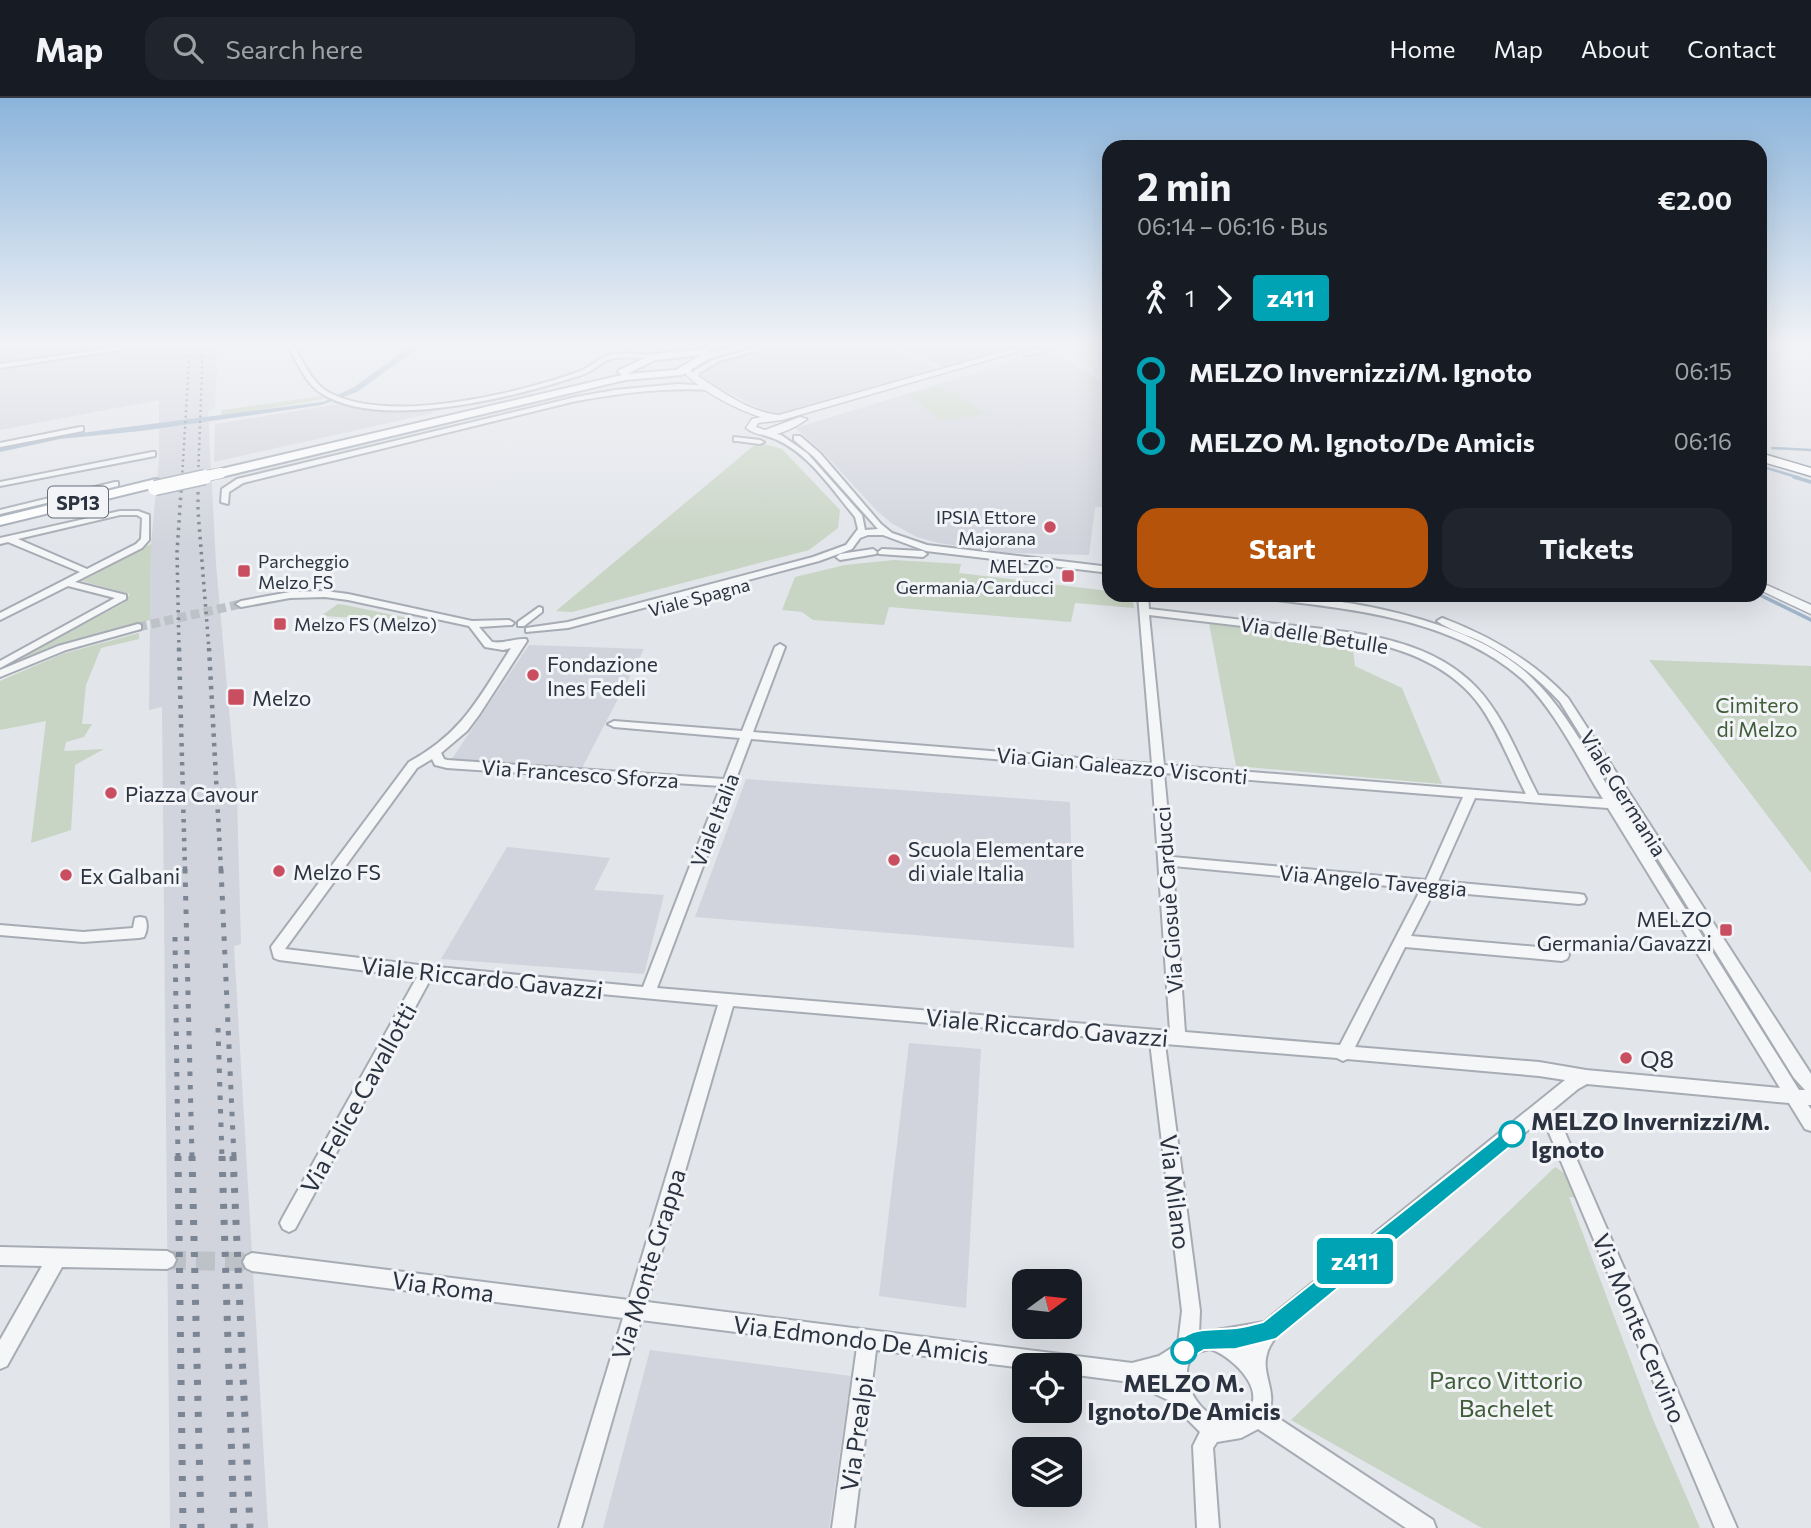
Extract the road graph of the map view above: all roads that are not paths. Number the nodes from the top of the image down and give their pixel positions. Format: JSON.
{"nodes":[{"id":1,"x":461,"y":412,"type":"edge"},
{"id":2,"x":474,"y":412,"type":"edge"},
{"id":3,"x":523,"y":412,"type":"edge"},
{"id":4,"x":740,"y":412,"type":"edge"},
{"id":5,"x":753,"y":412,"type":"edge"},
{"id":6,"x":796,"y":412,"type":"edge"},
{"id":7,"x":828,"y":412,"type":"edge"},
{"id":8,"x":773,"y":418,"type":"junction"},
{"id":9,"x":752,"y":423,"type":"junction"},
{"id":10,"x":788,"y":427,"type":"junction"},
{"id":11,"x":80,"y":429,"type":"dead end"},
{"id":12,"x":766,"y":433,"type":"junction"},
{"id":13,"x":737,"y":439,"type":"dead end"},
{"id":14,"x":760,"y":442,"type":"dead end"},
{"id":15,"x":0,"y":444,"type":"edge"},
{"id":16,"x":1767,"y":453,"type":"edge"},
{"id":17,"x":152,"y":454,"type":"dead end"},
{"id":18,"x":1767,"y":459,"type":"edge"},
{"id":19,"x":1811,"y":466,"type":"edge"},
{"id":20,"x":221,"y":470,"type":"junction"},
{"id":21,"x":1811,"y":472,"type":"edge"},
{"id":22,"x":0,"y":484,"type":"edge"},
{"id":23,"x":115,"y":484,"type":"dead end"},
{"id":24,"x":225,"y":502,"type":"dead end"},
{"id":25,"x":0,"y":512,"type":"edge"},
{"id":26,"x":146,"y":516,"type":"joint"},
{"id":27,"x":0,"y":521,"type":"edge"},
{"id":28,"x":0,"y":526,"type":"edge"},
{"id":29,"x":888,"y":533,"type":"junction"},
{"id":30,"x":856,"y":538,"type":"junction"},
{"id":31,"x":897,"y":538,"type":"junction"},
{"id":32,"x":4,"y":540,"type":"edge"},
{"id":33,"x":139,"y":546,"type":"joint"},
{"id":34,"x":877,"y":552,"type":"junction"},
{"id":35,"x":1102,"y":569,"type":"edge"},
{"id":36,"x":87,"y":572,"type":"junction"},
{"id":37,"x":1102,"y":576,"type":"edge"},
{"id":38,"x":66,"y":583,"type":"junction"},
{"id":39,"x":1767,"y":589,"type":"edge"},
{"id":40,"x":1143,"y":602,"type":"edge"},
{"id":41,"x":1357,"y":602,"type":"edge"},
{"id":42,"x":1360,"y":602,"type":"edge"},
{"id":43,"x":240,"y":604,"type":"tunnel mouth"},
{"id":44,"x":540,"y":610,"type":"dead end"},
{"id":45,"x":1811,"y":610,"type":"edge"},
{"id":46,"x":1144,"y":611,"type":"junction"},
{"id":47,"x":0,"y":617,"type":"edge"},
{"id":48,"x":472,"y":624,"type":"junction"},
{"id":49,"x":509,"y":624,"type":"junction"},
{"id":50,"x":138,"y":627,"type":"tunnel mouth"},
{"id":51,"x":524,"y":634,"type":"junction"},
{"id":52,"x":484,"y":639,"type":"junction"},
{"id":53,"x":495,"y":647,"type":"junction"},
{"id":54,"x":780,"y":647,"type":"dead end"},
{"id":55,"x":0,"y":665,"type":"edge"},
{"id":56,"x":504,"y":665,"type":"junction"},
{"id":57,"x":0,"y":674,"type":"edge"},
{"id":58,"x":614,"y":724,"type":"dead end"},
{"id":59,"x":747,"y":735,"type":"junction"},
{"id":60,"x":436,"y":754,"type":"junction"},
{"id":61,"x":1157,"y":767,"type":"junction"},
{"id":62,"x":729,"y":783,"type":"junction"},
{"id":63,"x":1471,"y":794,"type":"junction"},
{"id":64,"x":1534,"y":798,"type":"junction"},
{"id":65,"x":1612,"y":804,"type":"junction"},
{"id":66,"x":1631,"y":805,"type":"junction"},
{"id":67,"x":1166,"y":861,"type":"junction"},
{"id":68,"x":1430,"y":886,"type":"junction"},
{"id":69,"x":1579,"y":899,"type":"dead end"},
{"id":70,"x":140,"y":922,"type":"dead end"},
{"id":71,"x":0,"y":930,"type":"edge"},
{"id":72,"x":1401,"y":941,"type":"junction"},
{"id":73,"x":282,"y":955,"type":"joint"},
{"id":74,"x":1562,"y":955,"type":"dead end"},
{"id":75,"x":427,"y":972,"type":"junction"},
{"id":76,"x":648,"y":993,"type":"junction"},
{"id":77,"x":727,"y":1000,"type":"junction"},
{"id":78,"x":1157,"y":1038,"type":"junction"},
{"id":79,"x":1178,"y":1038,"type":"junction"},
{"id":80,"x":1343,"y":1054,"type":"junction"},
{"id":81,"x":1586,"y":1077,"type":"junction"},
{"id":82,"x":1811,"y":1086,"type":"edge"},
{"id":83,"x":1793,"y":1097,"type":"junction"},
{"id":84,"x":1811,"y":1098,"type":"edge"},
{"id":85,"x":1811,"y":1124,"type":"edge"},
{"id":86,"x":1555,"y":1128,"type":"dead end"},
{"id":87,"x":289,"y":1223,"type":"dead end"},
{"id":88,"x":0,"y":1256,"type":"edge"},
{"id":89,"x":57,"y":1258,"type":"junction"},
{"id":90,"x":167,"y":1260,"type":"tunnel mouth"},
{"id":91,"x":252,"y":1262,"type":"tunnel mouth"},
{"id":92,"x":634,"y":1311,"type":"junction"},
{"id":93,"x":1268,"y":1331,"type":"junction"},
{"id":94,"x":1213,"y":1339,"type":"junction"},
{"id":95,"x":868,"y":1340,"type":"junction"},
{"id":96,"x":1185,"y":1350,"type":"junction"},
{"id":97,"x":0,"y":1359,"type":"edge"},
{"id":98,"x":1131,"y":1373,"type":"junction"},
{"id":99,"x":1258,"y":1377,"type":"junction"},
{"id":100,"x":1186,"y":1404,"type":"junction"},
{"id":101,"x":1256,"y":1415,"type":"junction"},
{"id":102,"x":1225,"y":1430,"type":"junction"},
{"id":103,"x":570,"y":1528,"type":"edge"},
{"id":104,"x":843,"y":1528,"type":"edge"},
{"id":105,"x":1208,"y":1528,"type":"edge"},
{"id":106,"x":1425,"y":1528,"type":"edge"},
{"id":107,"x":1726,"y":1528,"type":"edge"}],
"edges":[{"from":1,"to":20,"type":"main road","number":"SP13"},
{"from":2,"to":20,"type":"main road","number":"SP13"},
{"from":3,"to":24,"type":"street"},
{"from":4,"to":9,"type":"street"},
{"from":5,"to":8,"type":"street"},
{"from":6,"to":8,"type":"street"},
{"from":7,"to":10,"type":"street"},
{"from":8,"to":9,"type":"street"},
{"from":8,"to":10,"type":"street"},
{"from":9,"to":12,"type":"street"},
{"from":10,"to":12,"type":"street"},
{"from":10,"to":29,"type":"street"},
{"from":11,"to":15,"type":"street"},
{"from":12,"to":30,"type":"street"},
{"from":13,"to":14,"type":"street"},
{"from":16,"to":19,"type":"highway"},
{"from":17,"to":22,"type":"street"},
{"from":18,"to":21,"type":"highway"},
{"from":20,"to":27,"type":"main road","number":"SP13","bridge":true},
{"from":20,"to":28,"type":"main road","number":"SP13","bridge":true},
{"from":23,"to":25,"type":"street"},
{"from":26,"to":32,"type":"street"},
{"from":26,"to":33,"type":"street"},
{"from":29,"to":30,"type":"street"},
{"from":29,"to":31,"type":"street"},
{"from":30,"to":34,"type":"street"},
{"from":30,"to":51,"type":"street","name":"Viale Spagna"},
{"from":31,"to":34,"type":"street"},
{"from":31,"to":35,"type":"street"},
{"from":32,"to":36,"type":"street"},
{"from":33,"to":36,"type":"street"},
{"from":34,"to":37,"type":"street"},
{"from":34,"to":51,"type":"street","name":"Viale Spagna"},
{"from":36,"to":38,"type":"street"},
{"from":38,"to":47,"type":"street"},
{"from":38,"to":55,"type":"street"},
{"from":39,"to":45,"type":"street"},
{"from":40,"to":46,"type":"street","name":"Via Giosuè Carducci"},
{"from":41,"to":65,"type":"street","name":"Viale Germania"},
{"from":42,"to":66,"type":"street","name":"Viale Germania"},
{"from":43,"to":48,"type":"street"},
{"from":44,"to":51,"type":"street"},
{"from":46,"to":61,"type":"street","name":"Via Giosuè Carducci"},
{"from":46,"to":64,"type":"street","name":"Via delle Betulle"},
{"from":48,"to":49,"type":"street"},
{"from":48,"to":52,"type":"street"},
{"from":49,"to":51,"type":"street"},
{"from":49,"to":52,"type":"street"},
{"from":50,"to":57,"type":"street"},
{"from":51,"to":53,"type":"street"},
{"from":51,"to":56,"type":"street"},
{"from":52,"to":53,"type":"street"},
{"from":53,"to":56,"type":"street"},
{"from":54,"to":59,"type":"street","name":"Viale Italia"},
{"from":56,"to":60,"type":"street"},
{"from":58,"to":59,"type":"street","name":"Via Gian Galeazzo Visconti"},
{"from":59,"to":61,"type":"street","name":"Via Gian Galeazzo Visconti"},
{"from":59,"to":62,"type":"street","name":"Viale Italia"},
{"from":60,"to":62,"type":"street","name":"Via Francesco Sforza"},
{"from":60,"to":73,"type":"street"},
{"from":61,"to":63,"type":"street","name":"Via Gian Galeazzo Visconti"},
{"from":61,"to":67,"type":"street","name":"Via Giosuè Carducci"},
{"from":62,"to":76,"type":"street","name":"Viale Italia"},
{"from":63,"to":64,"type":"street","name":"Via Gian Galeazzo Visconti"},
{"from":63,"to":68,"type":"street"},
{"from":64,"to":65,"type":"street","name":"Via Gian Galeazzo Visconti"},
{"from":65,"to":66,"type":"street","name":"Via Gian Galeazzo Visconti"},
{"from":65,"to":83,"type":"street","name":"Viale Germania"},
{"from":66,"to":82,"type":"street","name":"Viale Germania"},
{"from":67,"to":68,"type":"street","name":"Via Angelo Taveggia"},
{"from":67,"to":79,"type":"street","name":"Via Giosuè Carducci"},
{"from":68,"to":69,"type":"street","name":"Via Angelo Taveggia"},
{"from":68,"to":72,"type":"street"},
{"from":70,"to":71,"type":"street"},
{"from":72,"to":74,"type":"street"},
{"from":72,"to":80,"type":"street"},
{"from":73,"to":75,"type":"street","name":"Viale Riccardo Gavazzi"},
{"from":75,"to":76,"type":"street","name":"Viale Riccardo Gavazzi"},
{"from":75,"to":87,"type":"street","name":"Via Felice Cavallotti"},
{"from":76,"to":77,"type":"street","name":"Viale Riccardo Gavazzi"},
{"from":77,"to":78,"type":"street","name":"Viale Riccardo Gavazzi"},
{"from":77,"to":92,"type":"street","name":"Via Monte Grappa"},
{"from":78,"to":79,"type":"street","name":"Viale Riccardo Gavazzi"},
{"from":78,"to":96,"type":"street","name":"Via Milano"},
{"from":79,"to":80,"type":"street","name":"Viale Riccardo Gavazzi"},
{"from":80,"to":81,"type":"street","name":"Viale Riccardo Gavazzi"},
{"from":81,"to":83,"type":"street","name":"Viale Riccardo Gavazzi"},
{"from":81,"to":93,"type":"street"},
{"from":83,"to":84,"type":"street","name":"Viale Riccardo Gavazzi"},
{"from":83,"to":85,"type":"street","name":"Viale Germania"},
{"from":86,"to":107,"type":"street","name":"Via Monte Cervino"},
{"from":88,"to":89,"type":"street"},
{"from":89,"to":90,"type":"street"},
{"from":89,"to":97,"type":"street"},
{"from":91,"to":92,"type":"street","name":"Via Roma"},
{"from":92,"to":95,"type":"street","name":"Via Edmondo De Amicis"},
{"from":92,"to":103,"type":"street","name":"Via Monte Grappa"},
{"from":93,"to":94,"type":"street"},
{"from":93,"to":99,"type":"street"},
{"from":94,"to":96,"type":"street"},
{"from":94,"to":99,"type":"street"},
{"from":95,"to":98,"type":"street","name":"Via Edmondo De Amicis"},
{"from":95,"to":104,"type":"street","name":"Via Prealpi"},
{"from":96,"to":98,"type":"street","name":"Via Edmondo De Amicis"},
{"from":96,"to":100,"type":"street"},
{"from":98,"to":100,"type":"street","name":"Via Edmondo De Amicis"},
{"from":99,"to":101,"type":"street"},
{"from":100,"to":102,"type":"street"},
{"from":101,"to":102,"type":"street"},
{"from":101,"to":106,"type":"street"},
{"from":102,"to":105,"type":"street"}]}
